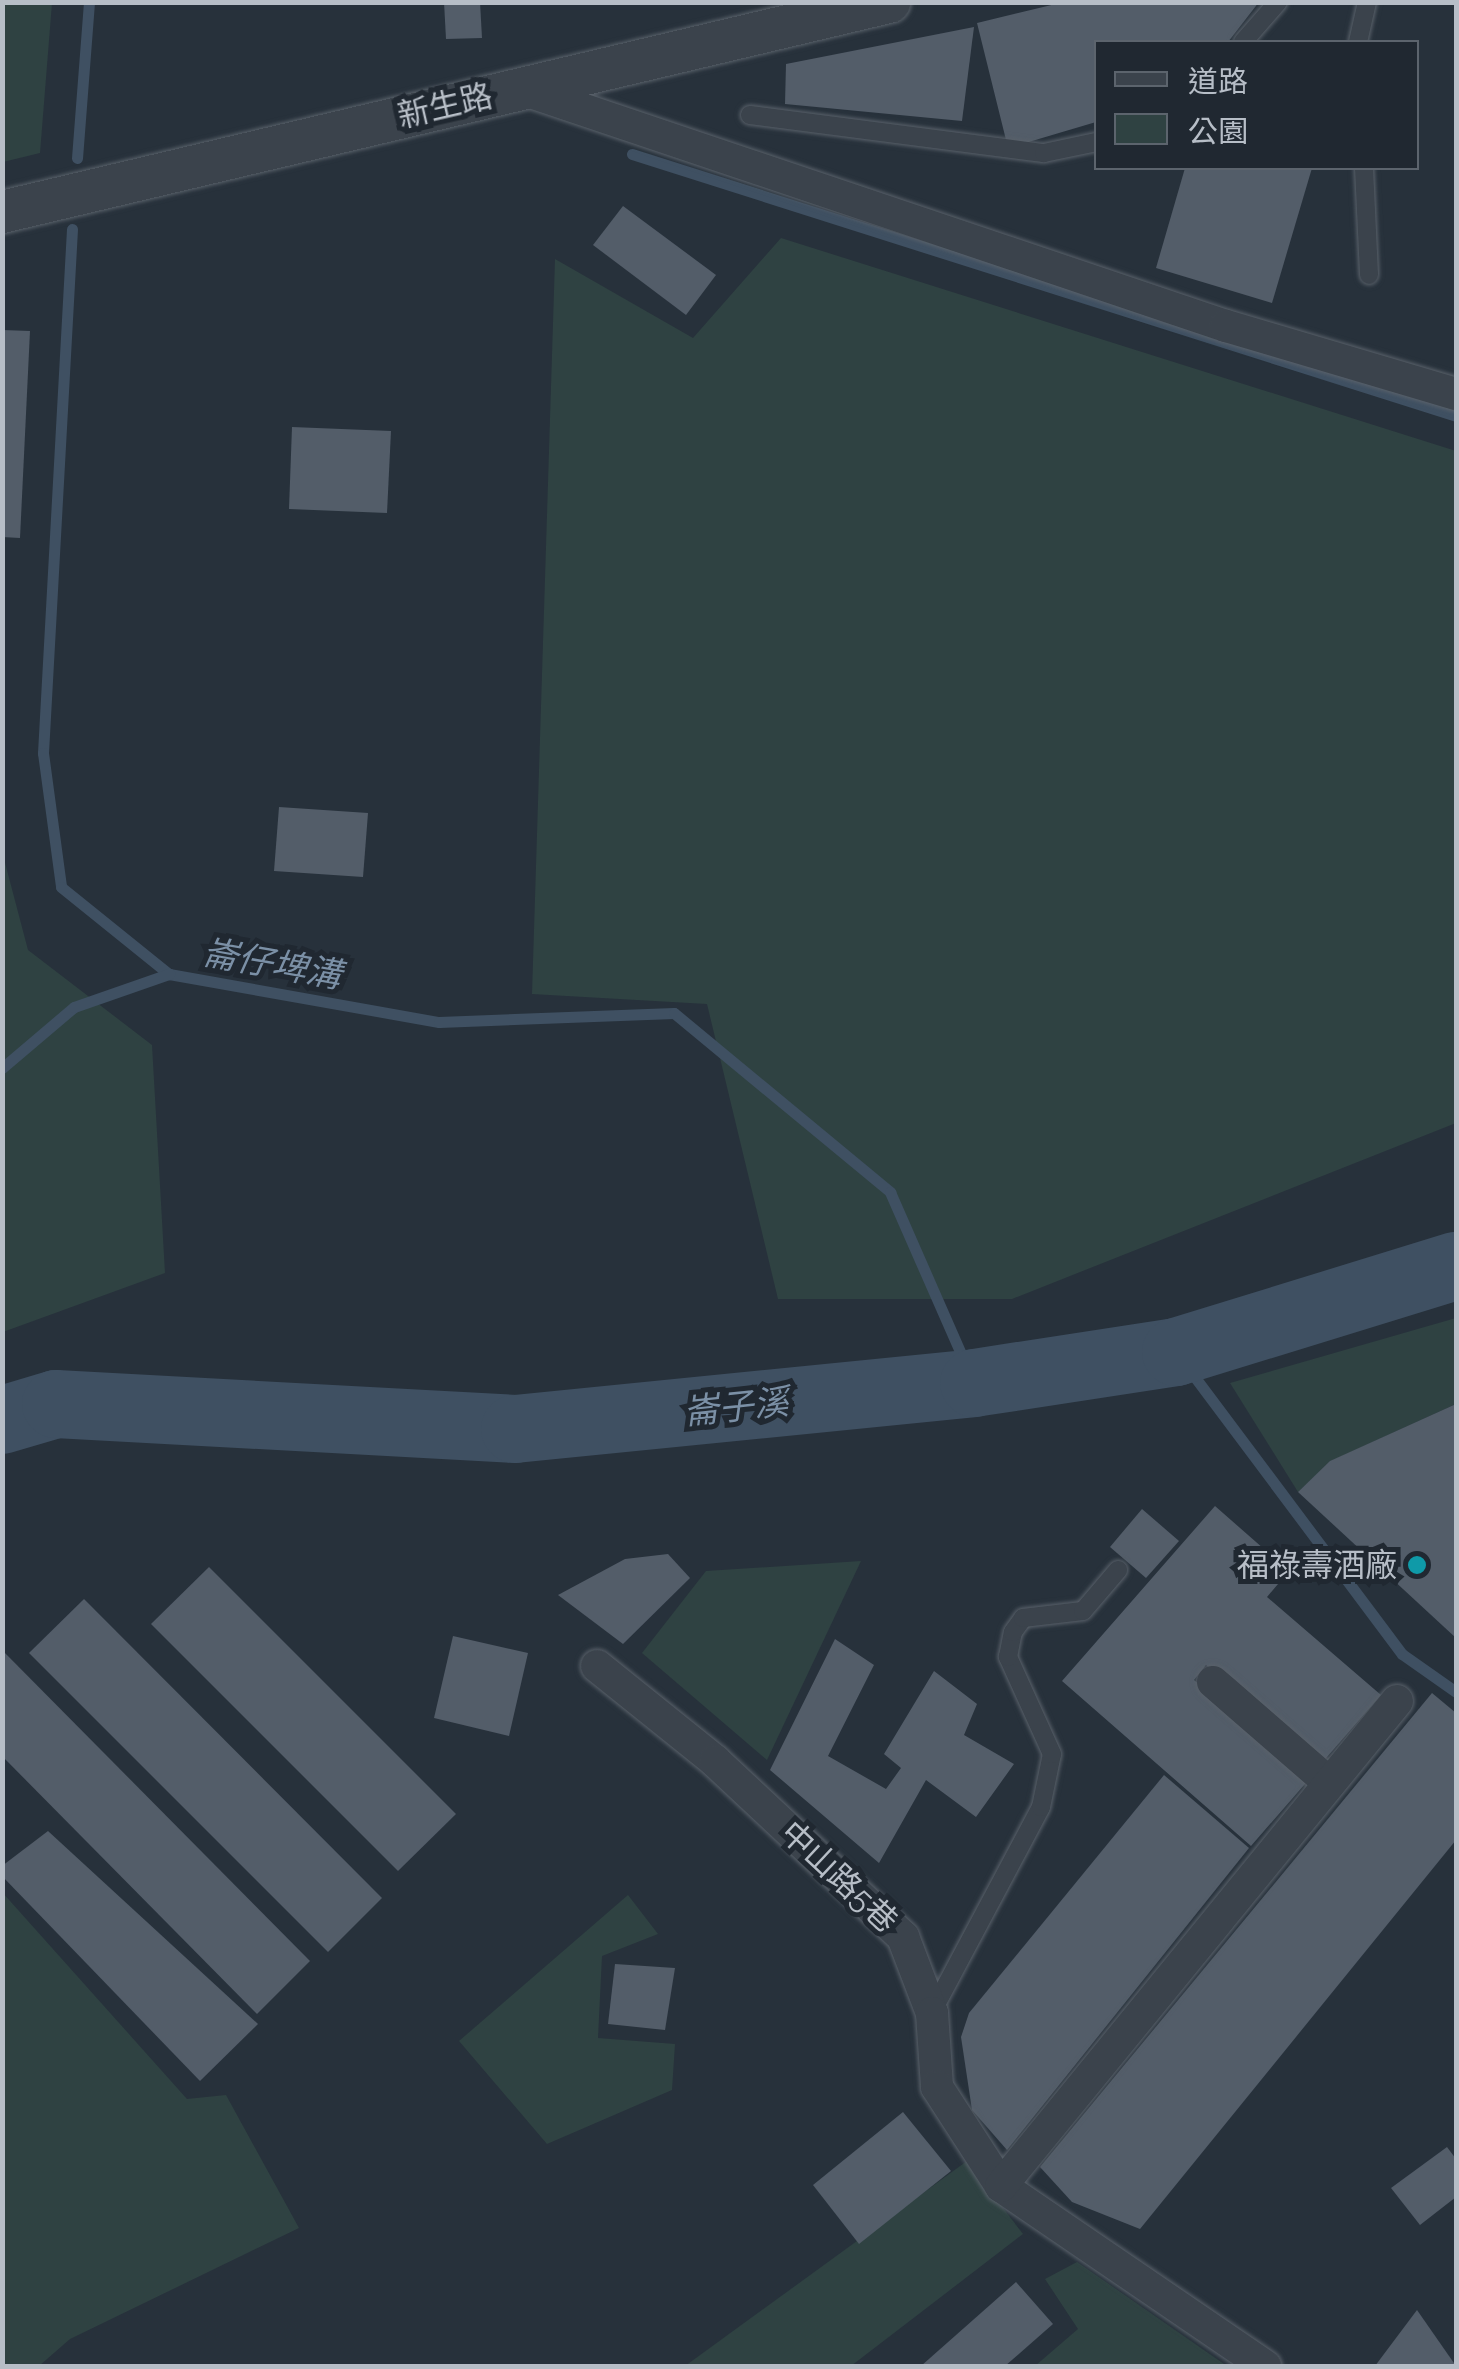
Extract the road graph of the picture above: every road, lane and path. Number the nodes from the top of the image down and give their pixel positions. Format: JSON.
{"nodes":[{"id":1,"x":889,"y":2,"type":"edge"},
{"id":2,"x":1278,"y":2,"type":"edge"},
{"id":3,"x":1368,"y":2,"type":"edge"},
{"id":4,"x":1245,"y":40,"type":"edge"},
{"id":5,"x":1358,"y":40,"type":"edge"},
{"id":6,"x":522,"y":89,"type":"junction"},
{"id":7,"x":750,"y":115,"type":"dead end"},
{"id":8,"x":1094,"y":142,"type":"edge"},
{"id":9,"x":1364,"y":170,"type":"edge"},
{"id":10,"x":2,"y":212,"type":"edge"},
{"id":11,"x":1369,"y":276,"type":"dead end"},
{"id":12,"x":1456,"y":394,"type":"edge"},
{"id":13,"x":1118,"y":1570,"type":"dead end"},
{"id":14,"x":597,"y":1666,"type":"dead end"},
{"id":15,"x":1213,"y":1682,"type":"dead end"},
{"id":16,"x":1396,"y":1701,"type":"dead end"},
{"id":17,"x":1329,"y":1784,"type":"junction"},
{"id":18,"x":932,"y":2013,"type":"junction"},
{"id":19,"x":1001,"y":2186,"type":"junction"},
{"id":20,"x":1265,"y":2366,"type":"edge"}],
"edges":[{"from":1,"to":6,"type":"street","name":"新生路"},
{"from":2,"to":4,"type":"lane"},
{"from":3,"to":5,"type":"lane"},
{"from":6,"to":10,"type":"street","name":"新生路"},
{"from":6,"to":12,"type":"street"},
{"from":7,"to":8,"type":"lane"},
{"from":9,"to":11,"type":"lane"},
{"from":13,"to":18,"type":"lane"},
{"from":14,"to":18,"type":"street","name":"中山路5巷"},
{"from":15,"to":17,"type":"street"},
{"from":16,"to":17,"type":"street"},
{"from":17,"to":19,"type":"street"},
{"from":18,"to":19,"type":"street","name":"中山路5巷"},
{"from":19,"to":20,"type":"street","name":"中山路5巷"}]}
